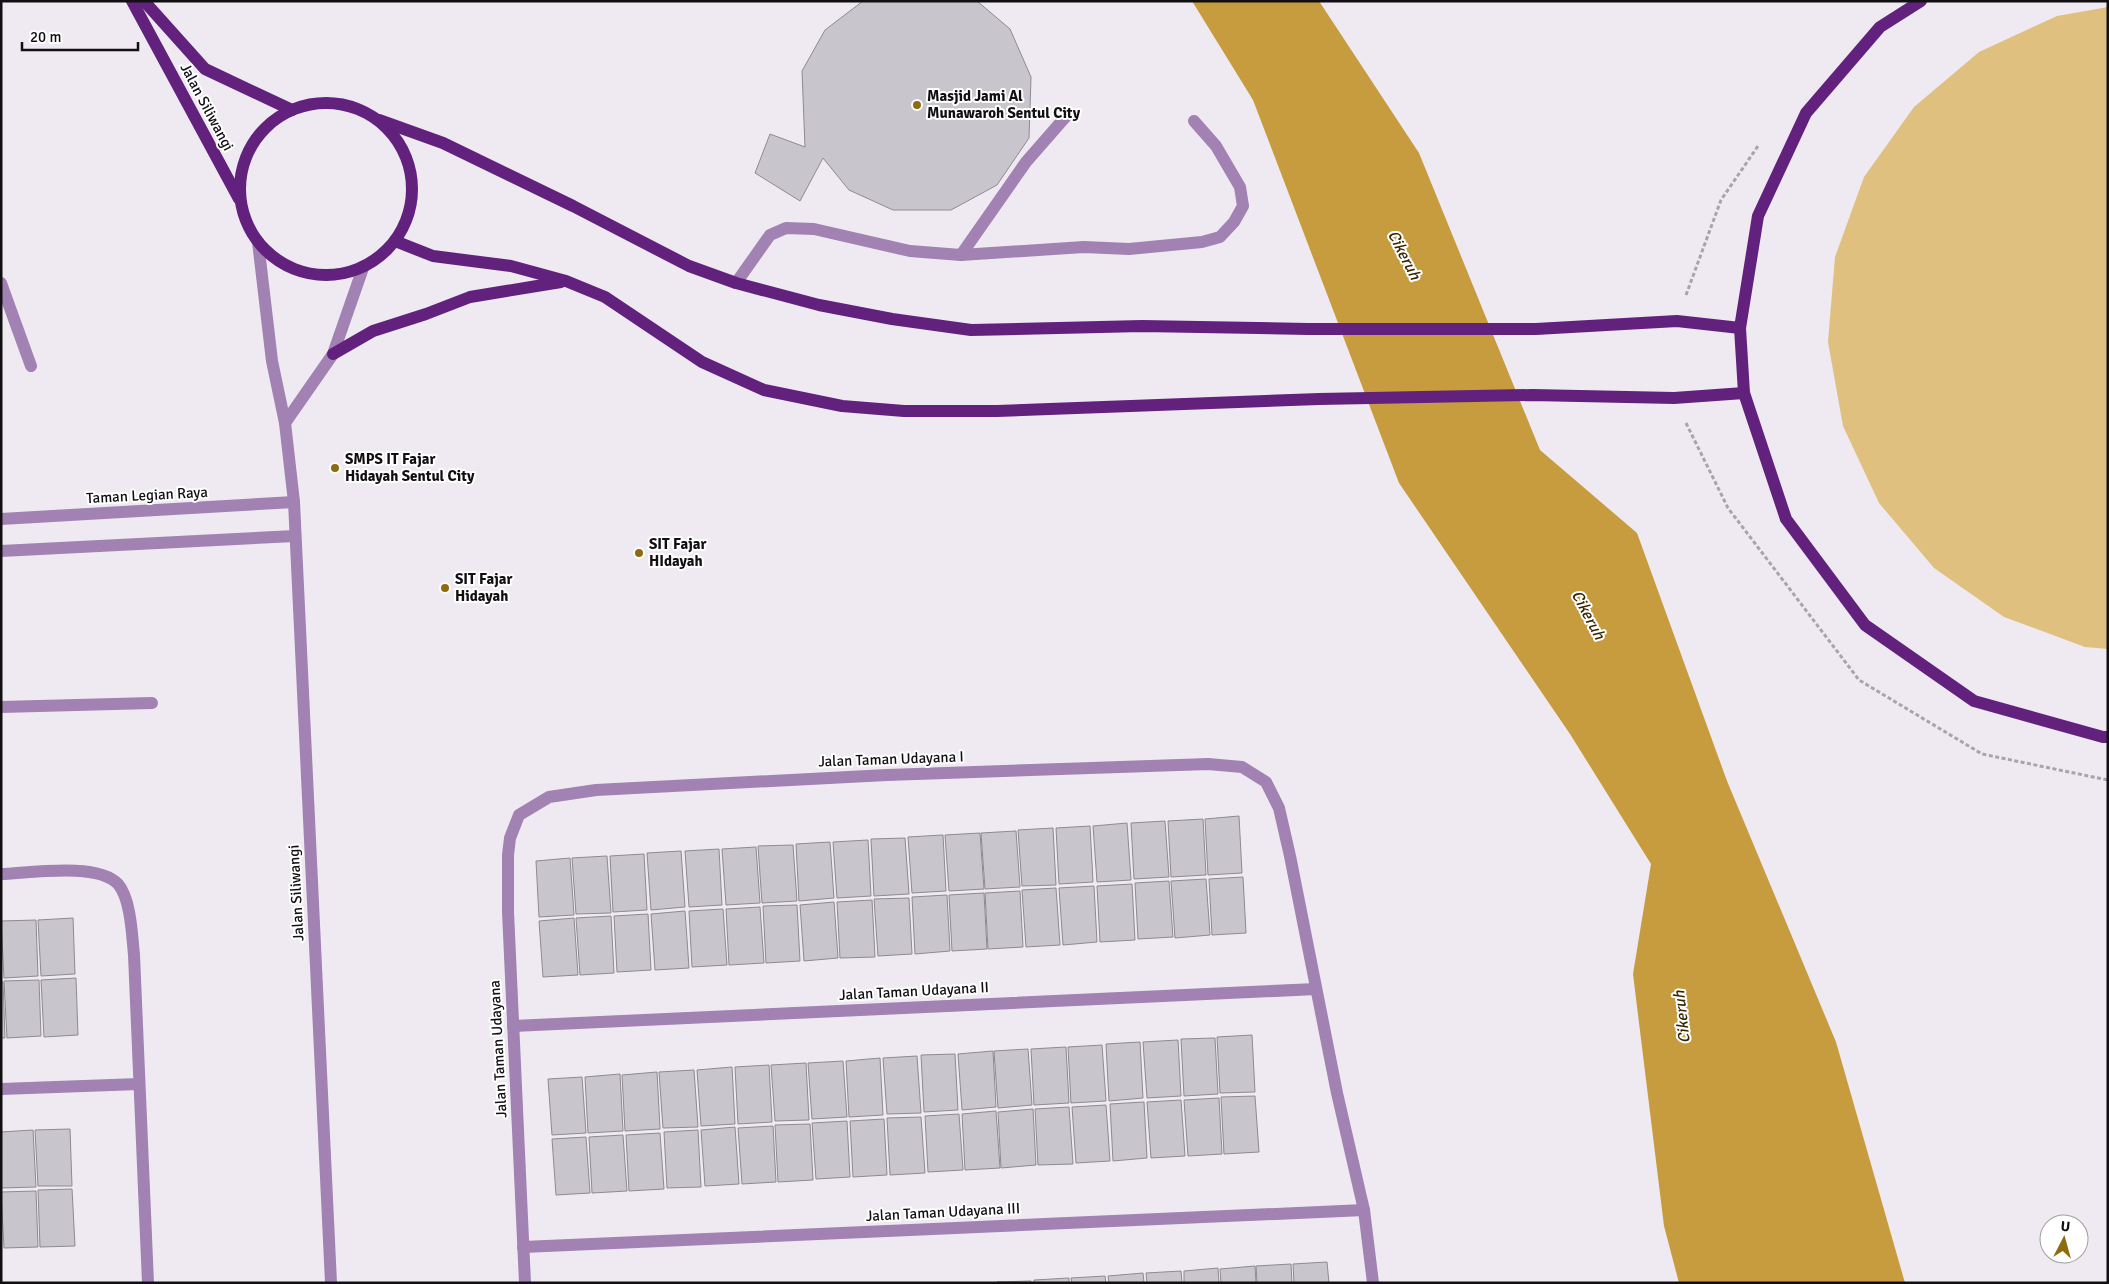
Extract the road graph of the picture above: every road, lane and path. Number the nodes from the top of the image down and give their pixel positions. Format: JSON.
{"nodes":[{"id":1,"x":132,"y":1,"type":"edge"},
{"id":2,"x":144,"y":1,"type":"edge"},
{"id":3,"x":1921,"y":1,"type":"edge"},
{"id":4,"x":292,"y":110,"type":"junction"},
{"id":5,"x":1068,"y":114,"type":"dead end"},
{"id":6,"x":379,"y":120,"type":"junction"},
{"id":7,"x":1194,"y":121,"type":"dead end"},
{"id":8,"x":240,"y":201,"type":"junction"},
{"id":9,"x":395,"y":241,"type":"junction"},
{"id":10,"x":258,"y":242,"type":"junction"},
{"id":11,"x":962,"y":255,"type":"junction"},
{"id":12,"x":362,"y":268,"type":"junction"},
{"id":13,"x":566,"y":281,"type":"junction"},
{"id":14,"x":1,"y":283,"type":"edge"},
{"id":15,"x":736,"y":283,"type":"junction"},
{"id":16,"x":1740,"y":328,"type":"junction"},
{"id":17,"x":333,"y":354,"type":"junction"},
{"id":18,"x":31,"y":366,"type":"dead end"},
{"id":19,"x":1744,"y":393,"type":"junction"},
{"id":20,"x":284,"y":424,"type":"junction"},
{"id":21,"x":294,"y":502,"type":"junction"},
{"id":22,"x":1,"y":519,"type":"edge"},
{"id":23,"x":295,"y":536,"type":"junction"},
{"id":24,"x":1,"y":551,"type":"edge"},
{"id":25,"x":152,"y":703,"type":"dead end"},
{"id":26,"x":1,"y":707,"type":"edge"},
{"id":27,"x":2108,"y":737,"type":"edge"},
{"id":28,"x":519,"y":815,"type":"joint"},
{"id":29,"x":1,"y":874,"type":"edge"},
{"id":30,"x":1316,"y":989,"type":"junction"},
{"id":31,"x":513,"y":1026,"type":"junction"},
{"id":32,"x":138,"y":1084,"type":"junction"},
{"id":33,"x":1,"y":1089,"type":"edge"},
{"id":34,"x":1364,"y":1210,"type":"junction"},
{"id":35,"x":523,"y":1247,"type":"junction"},
{"id":36,"x":148,"y":1283,"type":"edge"},
{"id":37,"x":331,"y":1283,"type":"edge"},
{"id":38,"x":525,"y":1283,"type":"edge"},
{"id":39,"x":1372,"y":1283,"type":"edge"}],
"edges":[{"from":1,"to":8,"type":"main road","name":"Jalan Siliwangi"},
{"from":2,"to":4,"type":"main road","name":"Jalan Siliwangi"},
{"from":3,"to":16,"type":"main road"},
{"from":4,"to":6,"type":"main road"},
{"from":4,"to":8,"type":"main road"},
{"from":5,"to":11,"type":"street"},
{"from":6,"to":9,"type":"main road"},
{"from":6,"to":15,"type":"main road"},
{"from":7,"to":11,"type":"street"},
{"from":8,"to":10,"type":"main road"},
{"from":9,"to":12,"type":"main road"},
{"from":9,"to":13,"type":"main road"},
{"from":10,"to":12,"type":"main road"},
{"from":10,"to":20,"type":"street","name":"Jalan Siliwangi"},
{"from":11,"to":15,"type":"street"},
{"from":12,"to":17,"type":"street"},
{"from":13,"to":17,"type":"main road"},
{"from":13,"to":19,"type":"main road"},
{"from":14,"to":18,"type":"street"},
{"from":15,"to":16,"type":"main road"},
{"from":16,"to":19,"type":"main road"},
{"from":17,"to":20,"type":"street"},
{"from":19,"to":27,"type":"main road"},
{"from":20,"to":21,"type":"street","name":"Jalan Siliwangi"},
{"from":21,"to":22,"type":"street","name":"Taman Legian Raya"},
{"from":21,"to":23,"type":"street","name":"Jalan Siliwangi"},
{"from":23,"to":24,"type":"street"},
{"from":23,"to":37,"type":"street","name":"Jalan Siliwangi"},
{"from":25,"to":26,"type":"street"},
{"from":28,"to":30,"type":"street","name":"Jalan Taman Udayana I"},
{"from":28,"to":31,"type":"street","name":"Jalan Taman Udayana"},
{"from":29,"to":32,"type":"street"},
{"from":30,"to":31,"type":"street","name":"Jalan Taman Udayana II"},
{"from":30,"to":34,"type":"street"},
{"from":31,"to":35,"type":"street","name":"Jalan Taman Udayana"},
{"from":32,"to":33,"type":"street"},
{"from":32,"to":36,"type":"street"},
{"from":34,"to":35,"type":"street","name":"Jalan Taman Udayana III"},
{"from":34,"to":39,"type":"street"},
{"from":35,"to":38,"type":"street","name":"Jalan Taman Udayana"}]}
